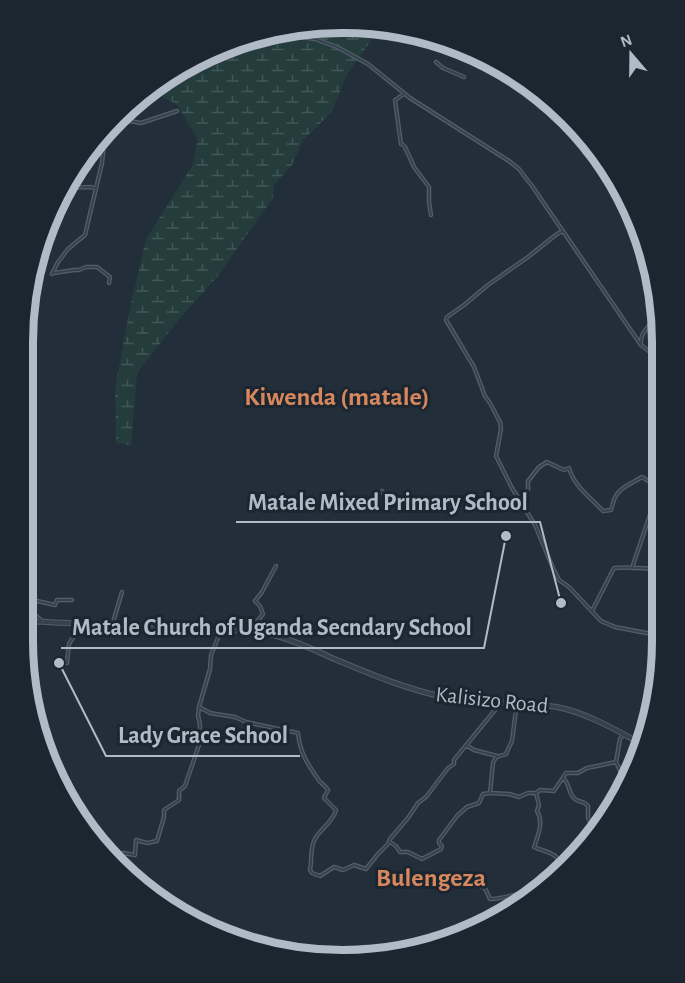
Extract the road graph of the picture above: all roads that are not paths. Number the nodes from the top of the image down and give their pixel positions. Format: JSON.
{"nodes":[{"id":1,"x":299,"y":36,"type":"edge"},
{"id":2,"x":436,"y":62,"type":"dead end"},
{"id":3,"x":464,"y":77,"type":"dead end"},
{"id":4,"x":404,"y":94,"type":"junction"},
{"id":5,"x":177,"y":111,"type":"dead end"},
{"id":6,"x":127,"y":121,"type":"edge"},
{"id":7,"x":104,"y":146,"type":"edge"},
{"id":8,"x":74,"y":188,"type":"edge"},
{"id":9,"x":96,"y":189,"type":"junction"},
{"id":10,"x":432,"y":215,"type":"dead end"},
{"id":11,"x":563,"y":231,"type":"junction"},
{"id":12,"x":109,"y":283,"type":"dead end"},
{"id":13,"x":651,"y":324,"type":"edge"},
{"id":14,"x":641,"y":345,"type":"junction"},
{"id":15,"x":652,"y":352,"type":"edge"},
{"id":16,"x":652,"y":483,"type":"edge"},
{"id":17,"x":382,"y":491,"type":"dead end"},
{"id":18,"x":521,"y":502,"type":"junction"},
{"id":19,"x":375,"y":503,"type":"dead end"},
{"id":20,"x":652,"y":509,"type":"edge"},
{"id":21,"x":276,"y":566,"type":"dead end"},
{"id":22,"x":632,"y":568,"type":"junction"},
{"id":23,"x":652,"y":569,"type":"edge"},
{"id":24,"x":122,"y":592,"type":"dead end"},
{"id":25,"x":72,"y":600,"type":"dead end"},
{"id":26,"x":33,"y":602,"type":"edge"},
{"id":27,"x":591,"y":612,"type":"junction"},
{"id":28,"x":33,"y":616,"type":"edge"},
{"id":29,"x":33,"y":619,"type":"edge"},
{"id":30,"x":36,"y":619,"type":"junction"},
{"id":31,"x":77,"y":624,"type":"junction"},
{"id":32,"x":113,"y":626,"type":"junction"},
{"id":33,"x":227,"y":630,"type":"junction"},
{"id":34,"x":252,"y":632,"type":"junction"},
{"id":35,"x":652,"y":634,"type":"edge"},
{"id":36,"x":67,"y":663,"type":"dead end"},
{"id":37,"x":499,"y":702,"type":"junction"},
{"id":38,"x":518,"y":702,"type":"junction"},
{"id":39,"x":199,"y":707,"type":"junction"},
{"id":40,"x":624,"y":734,"type":"junction"},
{"id":41,"x":636,"y":741,"type":"edge"},
{"id":42,"x":466,"y":745,"type":"junction"},
{"id":43,"x":497,"y":756,"type":"junction"},
{"id":44,"x":616,"y":762,"type":"junction"},
{"id":45,"x":622,"y":774,"type":"edge"},
{"id":46,"x":563,"y":778,"type":"junction"},
{"id":47,"x":490,"y":793,"type":"junction"},
{"id":48,"x":537,"y":793,"type":"junction"},
{"id":49,"x":591,"y":824,"type":"edge"},
{"id":50,"x":389,"y":842,"type":"junction"},
{"id":51,"x":125,"y":860,"type":"edge"},
{"id":52,"x":560,"y":860,"type":"edge"},
{"id":53,"x":470,"y":883,"type":"dead end"},
{"id":54,"x":521,"y":893,"type":"edge"}],
"edges":[{"from":1,"to":4,"type":"street"},
{"from":2,"to":3,"type":"street"},
{"from":4,"to":10,"type":"street"},
{"from":4,"to":11,"type":"street"},
{"from":5,"to":6,"type":"street"},
{"from":7,"to":9,"type":"street"},
{"from":8,"to":9,"type":"street"},
{"from":9,"to":12,"type":"street"},
{"from":11,"to":14,"type":"street"},
{"from":11,"to":18,"type":"street"},
{"from":13,"to":14,"type":"street"},
{"from":14,"to":15,"type":"street"},
{"from":16,"to":18,"type":"street"},
{"from":17,"to":19,"type":"street"},
{"from":18,"to":27,"type":"street"},
{"from":20,"to":22,"type":"street"},
{"from":21,"to":34,"type":"street"},
{"from":22,"to":23,"type":"street"},
{"from":22,"to":27,"type":"street"},
{"from":24,"to":32,"type":"street"},
{"from":25,"to":26,"type":"street"},
{"from":27,"to":35,"type":"street"},
{"from":28,"to":30,"type":"street"},
{"from":29,"to":30,"type":"street","name":"Kalisizo Road"},
{"from":30,"to":31,"type":"street","name":"Kalisizo Road"},
{"from":31,"to":32,"type":"street","name":"Kalisizo Road"},
{"from":31,"to":36,"type":"street"},
{"from":32,"to":33,"type":"street","name":"Kalisizo Road"},
{"from":33,"to":34,"type":"street","name":"Kalisizo Road"},
{"from":33,"to":39,"type":"street"},
{"from":34,"to":37,"type":"street","name":"Kalisizo Road"},
{"from":37,"to":38,"type":"street","name":"Kalisizo Road"},
{"from":37,"to":42,"type":"street"},
{"from":38,"to":40,"type":"street","name":"Kalisizo Road"},
{"from":38,"to":43,"type":"street"},
{"from":39,"to":50,"type":"street"},
{"from":39,"to":51,"type":"street"},
{"from":40,"to":41,"type":"street","name":"Kalisizo Road"},
{"from":40,"to":44,"type":"street"},
{"from":42,"to":43,"type":"street"},
{"from":42,"to":50,"type":"street"},
{"from":43,"to":47,"type":"street"},
{"from":44,"to":45,"type":"street"},
{"from":44,"to":46,"type":"street"},
{"from":46,"to":48,"type":"street"},
{"from":46,"to":49,"type":"street"},
{"from":47,"to":48,"type":"street"},
{"from":47,"to":50,"type":"street"},
{"from":48,"to":52,"type":"street"},
{"from":53,"to":54,"type":"street"}]}
